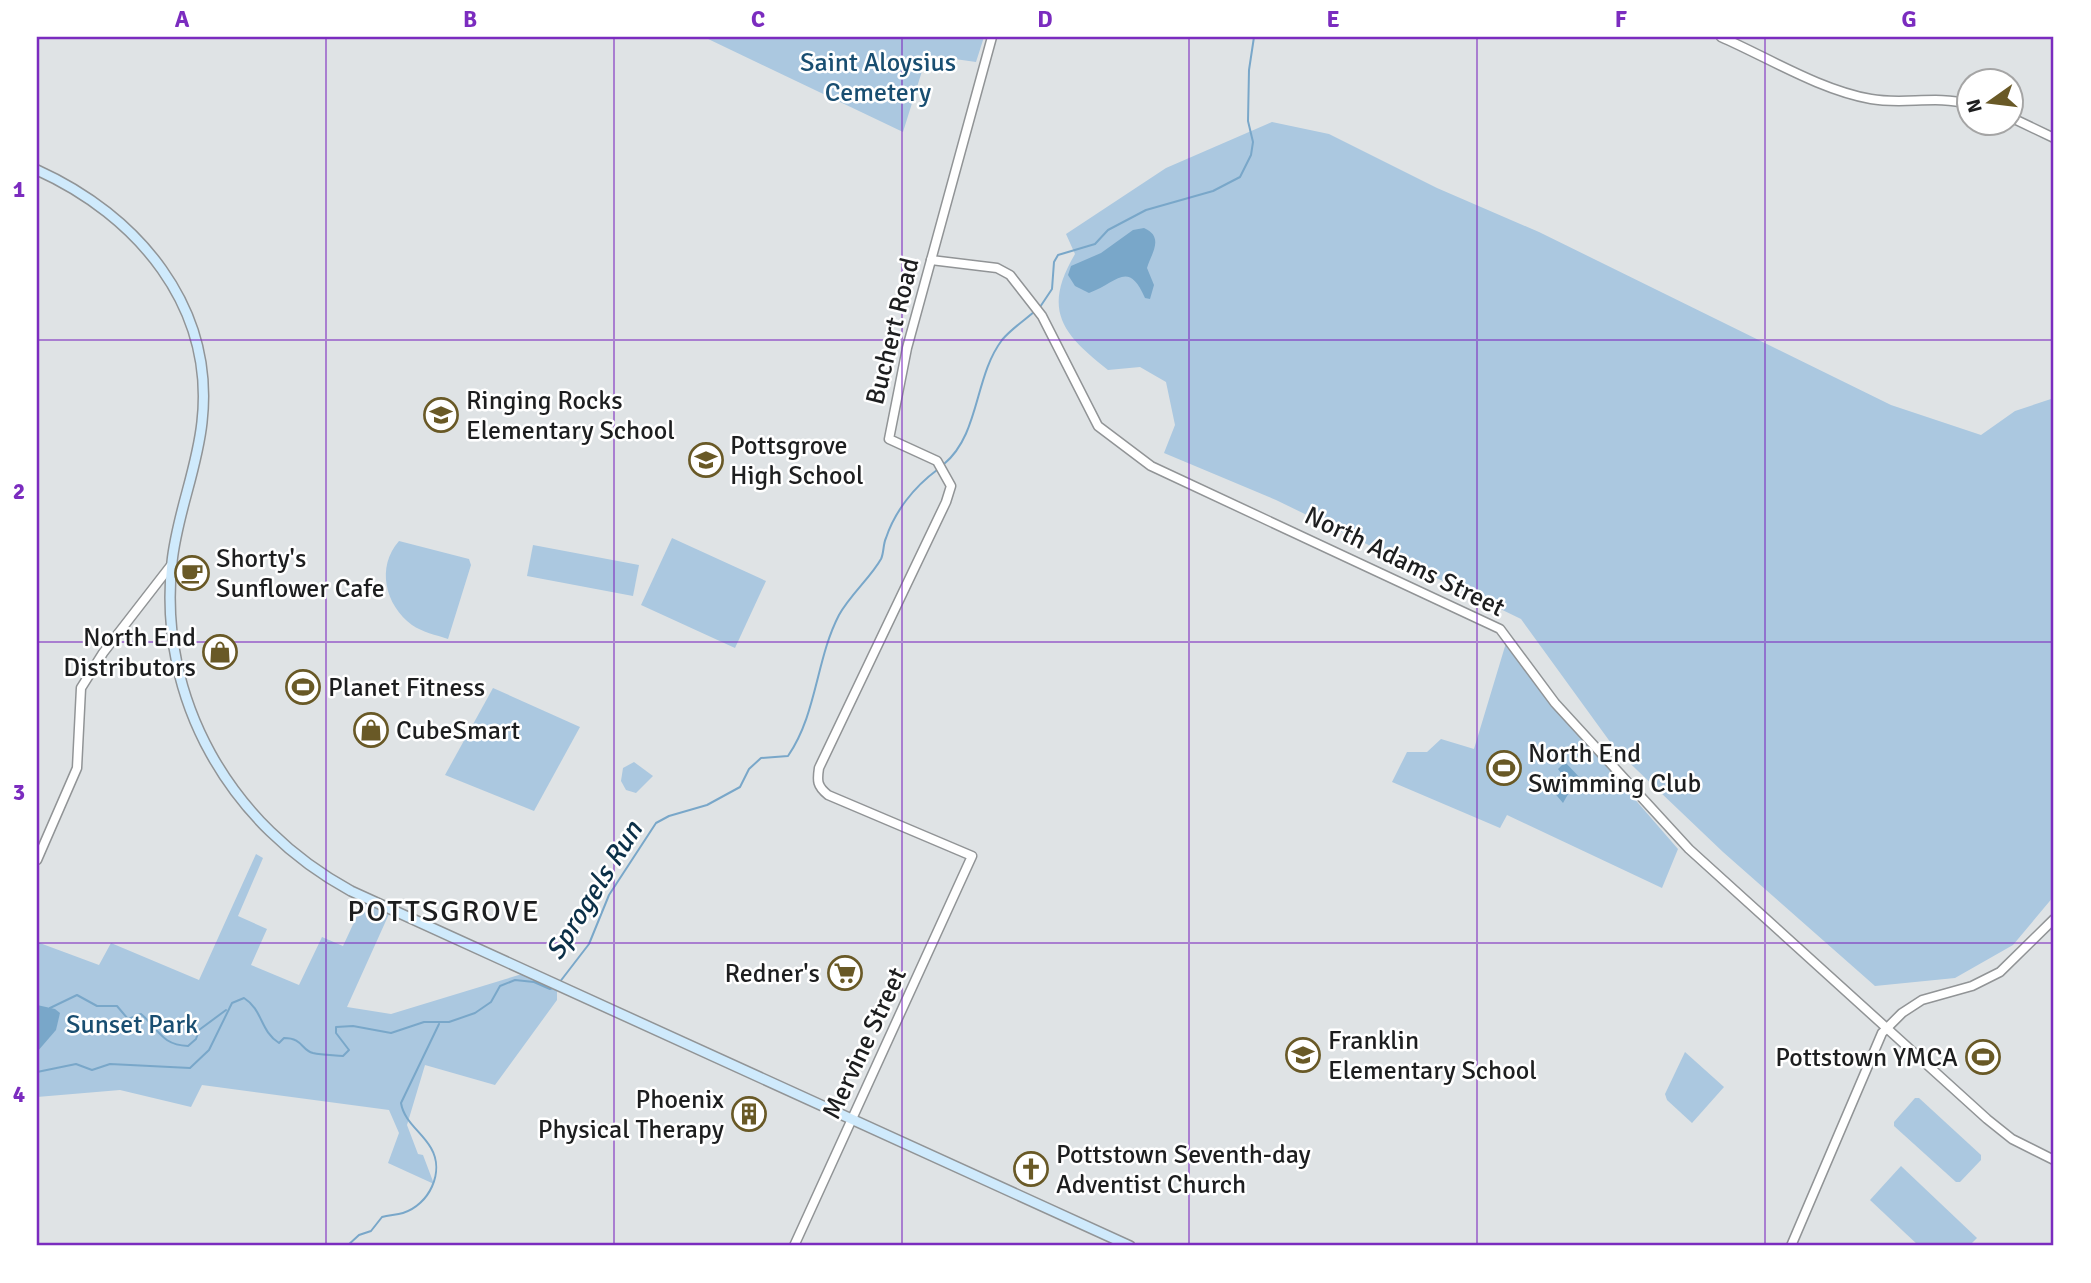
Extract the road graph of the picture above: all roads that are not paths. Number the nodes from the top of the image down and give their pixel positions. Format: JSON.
{"nodes":[{"id":1,"x":992,"y":37,"type":"edge"},
{"id":2,"x":1721,"y":37,"type":"edge"},
{"id":3,"x":1954,"y":101,"type":"edge"},
{"id":4,"x":2024,"y":123,"type":"edge"},
{"id":5,"x":2054,"y":138,"type":"edge"},
{"id":6,"x":37,"y":170,"type":"edge"},
{"id":7,"x":931,"y":260,"type":"junction"},
{"id":8,"x":172,"y":564,"type":"junction"},
{"id":9,"x":972,"y":856,"type":"joint"},
{"id":10,"x":37,"y":860,"type":"edge"},
{"id":11,"x":2054,"y":919,"type":"edge"},
{"id":12,"x":1887,"y":1028,"type":"junction"},
{"id":13,"x":852,"y":1120,"type":"junction"},
{"id":14,"x":2054,"y":1160,"type":"edge"},
{"id":15,"x":794,"y":1246,"type":"edge"},
{"id":16,"x":1130,"y":1246,"type":"edge"},
{"id":17,"x":1791,"y":1246,"type":"edge"}],
"edges":[{"from":1,"to":7,"type":"street","name":"Buchert Road"},
{"from":2,"to":3,"type":"street"},
{"from":4,"to":5,"type":"street"},
{"from":6,"to":8,"type":"main road"},
{"from":7,"to":9,"type":"street","name":"Buchert Road"},
{"from":7,"to":12,"type":"street","name":"North Adams Street"},
{"from":8,"to":10,"type":"street"},
{"from":8,"to":13,"type":"main road"},
{"from":9,"to":13,"type":"street","name":"Mervine Street"},
{"from":11,"to":12,"type":"street"},
{"from":12,"to":14,"type":"street","name":"North Adams Street"},
{"from":12,"to":17,"type":"street"},
{"from":13,"to":15,"type":"street","name":"Mervine Street"},
{"from":13,"to":16,"type":"main road"}]}
